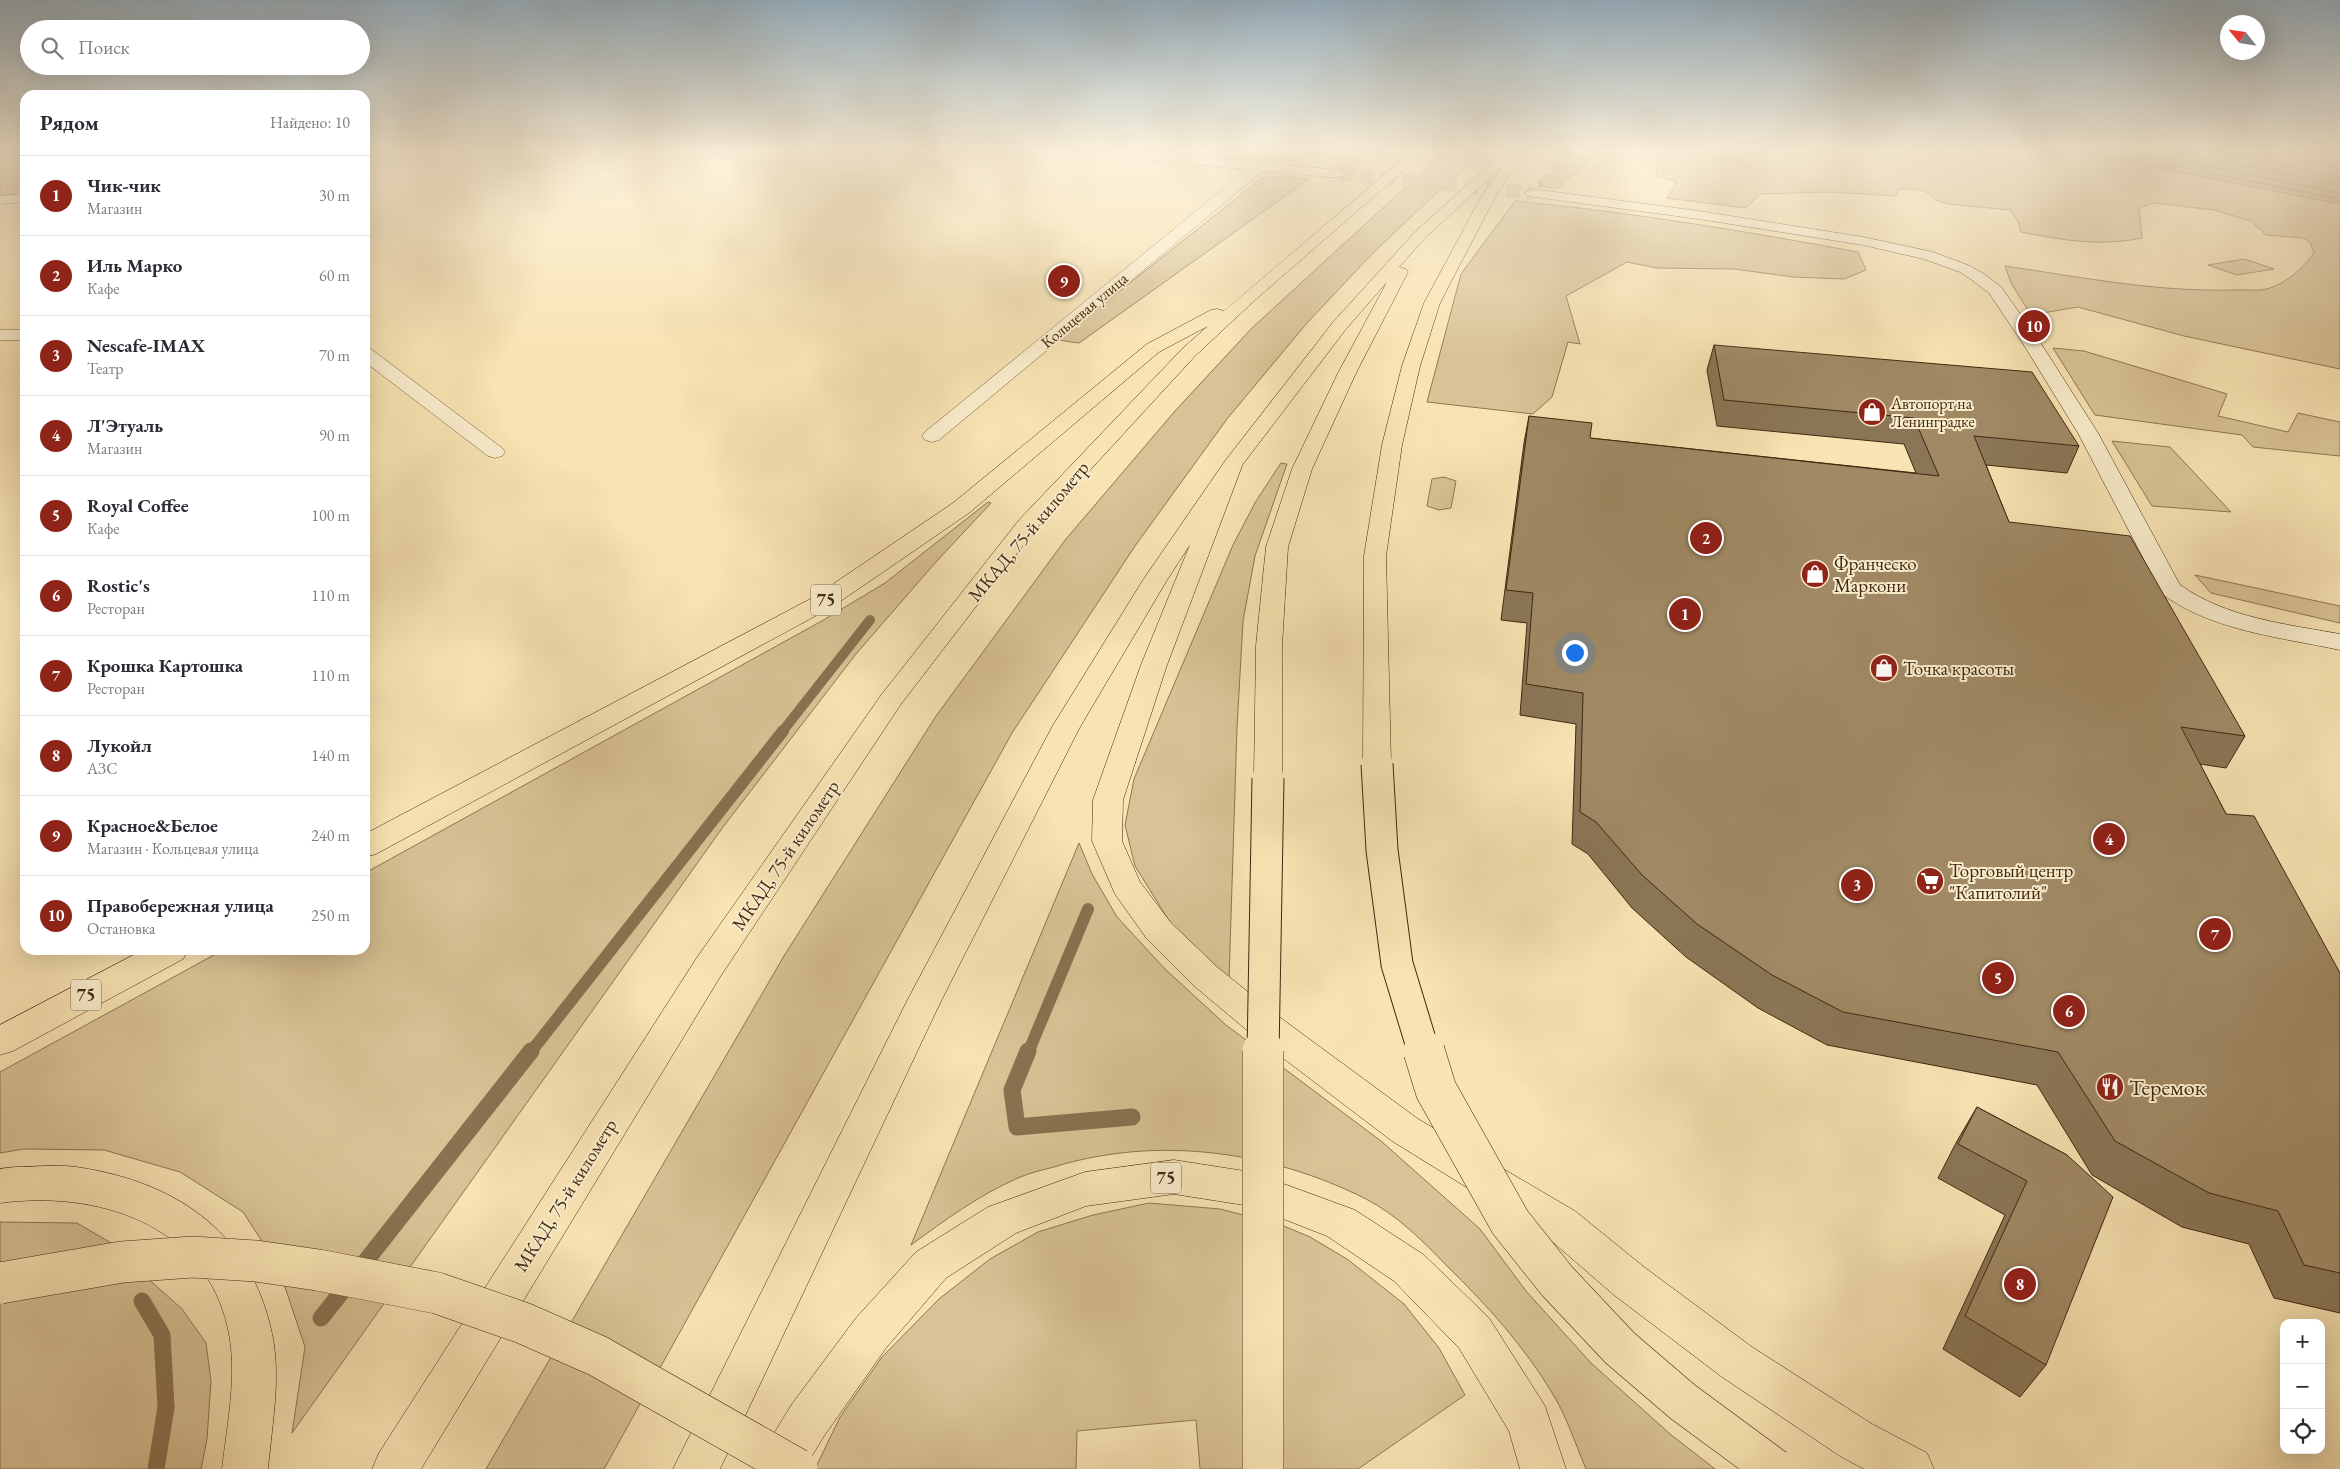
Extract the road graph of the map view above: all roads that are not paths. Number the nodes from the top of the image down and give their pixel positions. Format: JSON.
{"nodes":[{"id":1,"x":1195,"y":220,"type":"edge"},
{"id":2,"x":1340,"y":220,"type":"edge"},
{"id":3,"x":1437,"y":220,"type":"edge"},
{"id":4,"x":1476,"y":220,"type":"edge"},
{"id":5,"x":1728,"y":220,"type":"edge"},
{"id":6,"x":1420,"y":235,"type":"junction"},
{"id":7,"x":1249,"y":297,"type":"junction"},
{"id":8,"x":0,"y":335,"type":"edge"},
{"id":9,"x":20,"y":335,"type":"edge"},
{"id":10,"x":370,"y":357,"type":"edge"},
{"id":11,"x":932,"y":436,"type":"dead end"},
{"id":12,"x":495,"y":452,"type":"dead end"},
{"id":13,"x":1232,"y":465,"type":"junction"},
{"id":14,"x":2340,"y":642,"type":"edge"},
{"id":15,"x":370,"y":844,"type":"edge"},
{"id":16,"x":162,"y":955,"type":"edge"},
{"id":17,"x":0,"y":1041,"type":"edge"},
{"id":18,"x":0,"y":1186,"type":"edge"},
{"id":19,"x":0,"y":1283,"type":"edge"},
{"id":20,"x":244,"y":1469,"type":"edge"},
{"id":21,"x":395,"y":1469,"type":"edge"},
{"id":22,"x":696,"y":1469,"type":"edge"},
{"id":23,"x":778,"y":1469,"type":"edge"},
{"id":24,"x":797,"y":1469,"type":"edge"},
{"id":25,"x":1263,"y":1469,"type":"edge"},
{"id":26,"x":1542,"y":1469,"type":"edge"},
{"id":27,"x":1774,"y":1469,"type":"edge"},
{"id":28,"x":1911,"y":1469,"type":"edge"}],
"edges":[{"from":1,"to":11,"type":"street","name":"Кольцевая улица"},
{"from":2,"to":7,"type":"main road"},
{"from":3,"to":6,"type":"main road"},
{"from":4,"to":27,"type":"main road","bridge":true},
{"from":5,"to":14,"type":"street"},
{"from":6,"to":13,"type":"main road"},
{"from":6,"to":25,"type":"main road","bridge":true},
{"from":7,"to":15,"type":"main road","number":"75"},
{"from":7,"to":21,"type":"main road","name":"МКАД, 75-й километр"},
{"from":8,"to":9,"type":"street"},
{"from":10,"to":12,"type":"street"},
{"from":13,"to":22,"type":"main road"},
{"from":13,"to":28,"type":"main road"},
{"from":16,"to":17,"type":"main road","number":"75"},
{"from":18,"to":20,"type":"main road"},
{"from":19,"to":24,"type":"main road","bridge":true},
{"from":23,"to":26,"type":"main road","number":"75"}]}
